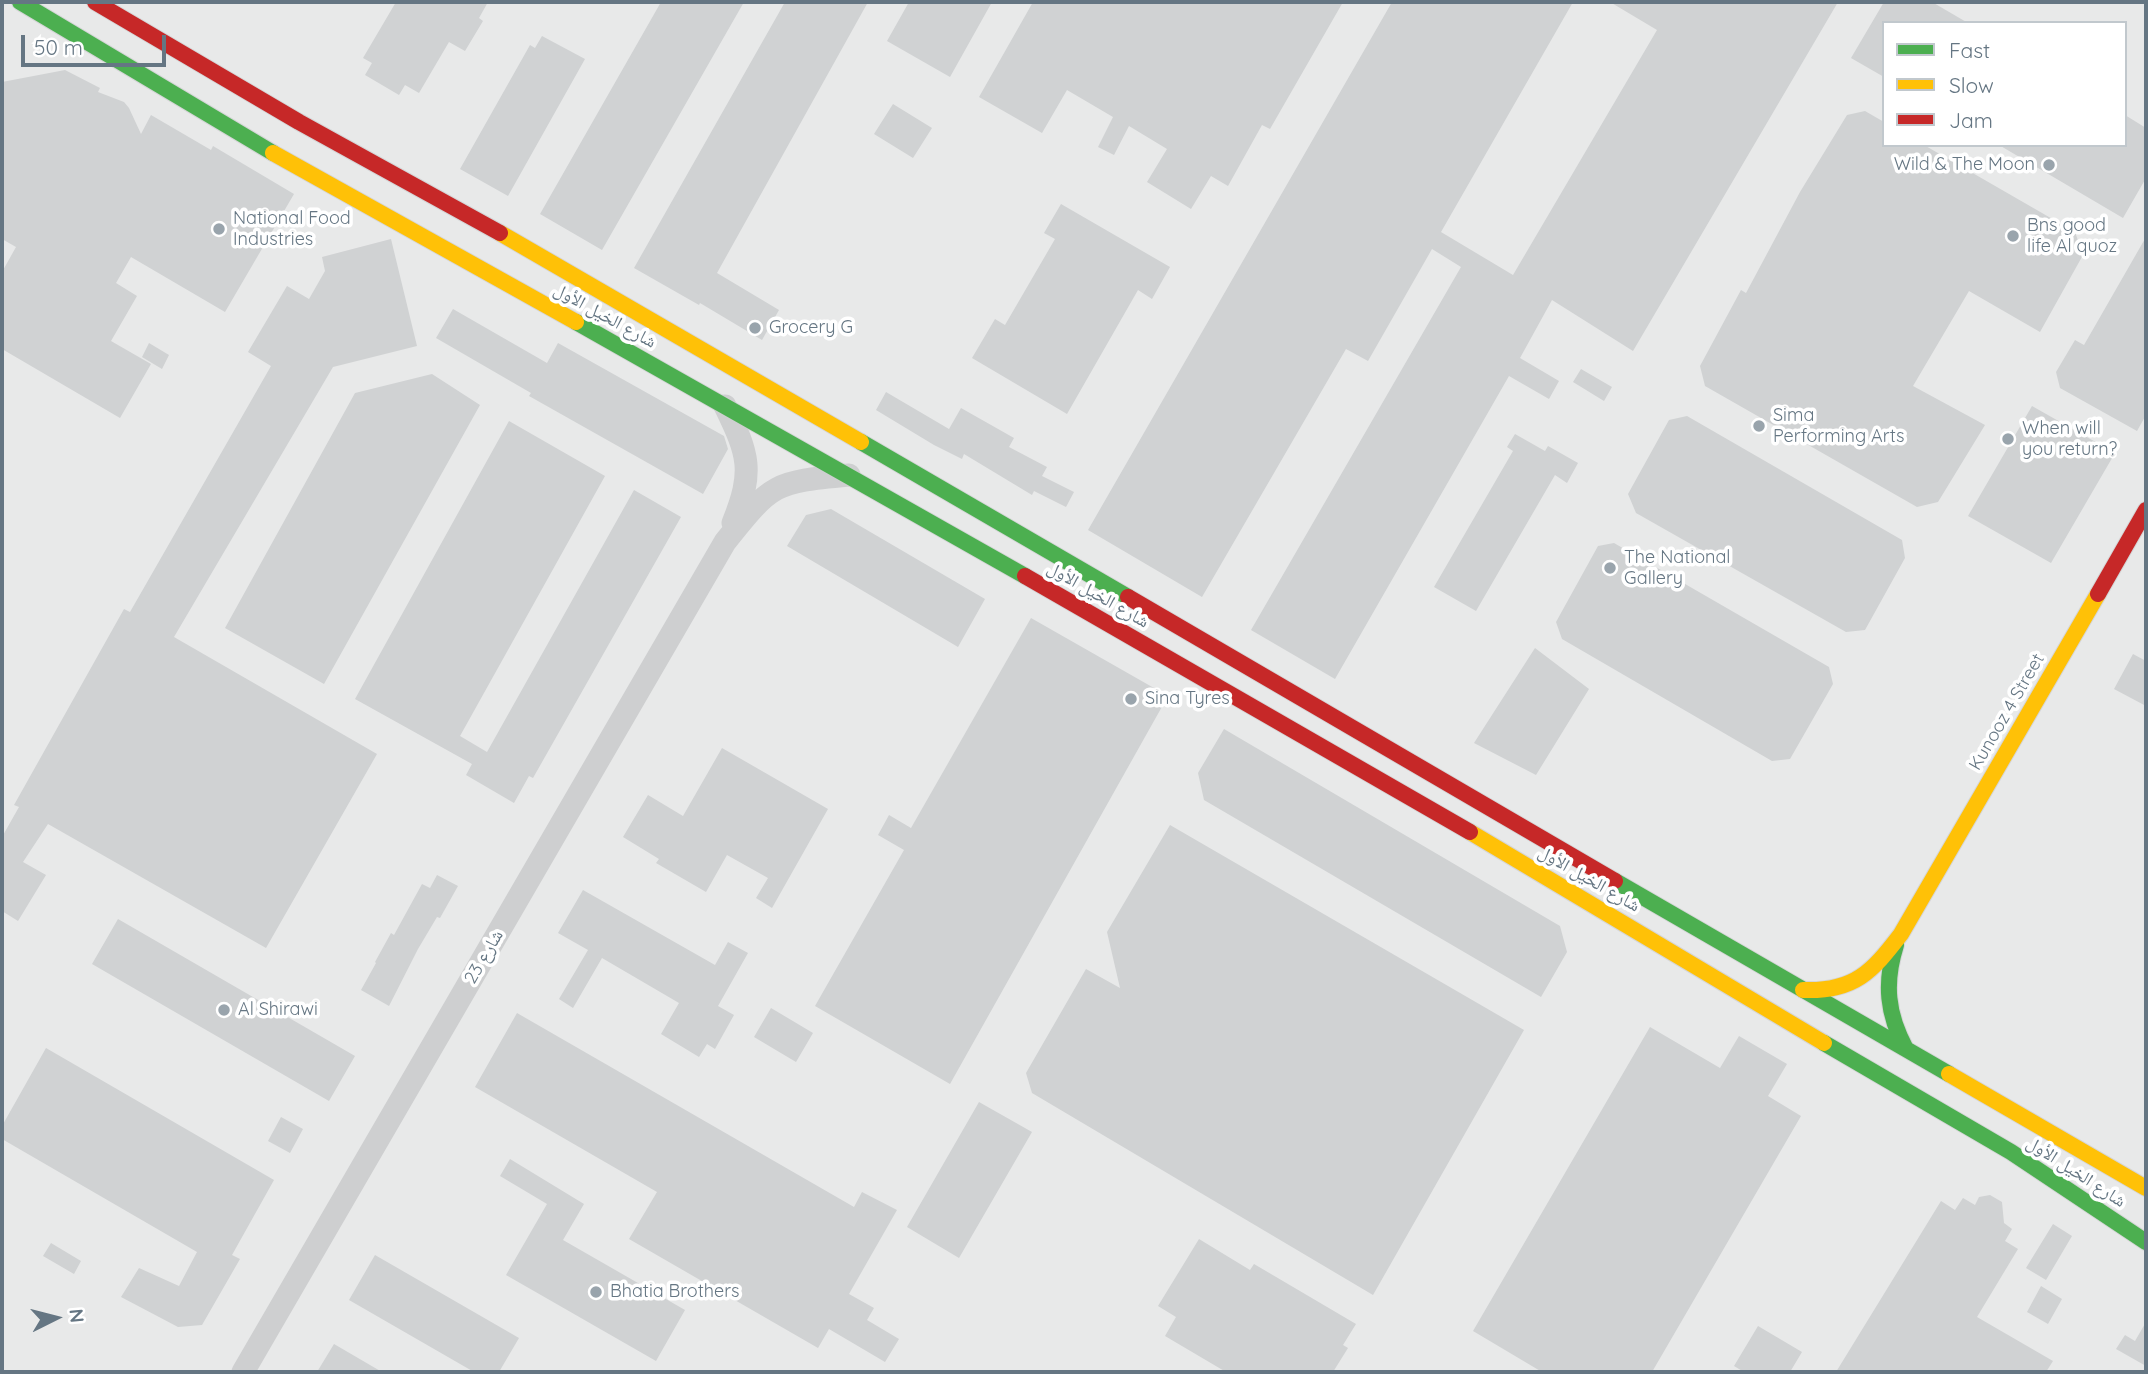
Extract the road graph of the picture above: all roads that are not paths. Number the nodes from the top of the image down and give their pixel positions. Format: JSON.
{"nodes":[{"id":1,"x":95,"y":2,"type":"edge"},
{"id":2,"x":24,"y":4,"type":"edge"},
{"id":3,"x":2,"y":8,"type":"edge"},
{"id":4,"x":725,"y":405,"type":"junction"},
{"id":5,"x":849,"y":475,"type":"junction"},
{"id":6,"x":2146,"y":510,"type":"edge"},
{"id":7,"x":725,"y":542,"type":"junction"},
{"id":8,"x":1901,"y":934,"type":"junction"},
{"id":9,"x":1804,"y":990,"type":"junction"},
{"id":10,"x":1906,"y":1049,"type":"junction"},
{"id":11,"x":2146,"y":1188,"type":"edge"},
{"id":12,"x":2146,"y":1242,"type":"edge"},
{"id":13,"x":243,"y":1372,"type":"edge"}],
"edges":[{"from":1,"to":9,"type":"main road","name":"شارع الخيل الأول"},
{"from":2,"to":3,"type":"main road"},
{"from":2,"to":4,"type":"main road","name":"شارع الخيل الأول"},
{"from":4,"to":5,"type":"main road","name":"شارع الخيل الأول"},
{"from":4,"to":7,"type":"street","name":"شارع 23"},
{"from":5,"to":7,"type":"street","name":"شارع 23"},
{"from":5,"to":12,"type":"main road","name":"شارع الخيل الأول"},
{"from":6,"to":8,"type":"main road","name":"Kunooz 4 Street"},
{"from":7,"to":13,"type":"street","name":"شارع 23"},
{"from":8,"to":9,"type":"main road","name":"Kunooz 4 Street"},
{"from":8,"to":10,"type":"main road","name":"Kunooz 4 Street"},
{"from":9,"to":10,"type":"main road","name":"شارع الخيل الأول"},
{"from":10,"to":11,"type":"main road","name":"شارع الخيل الأول"}]}
